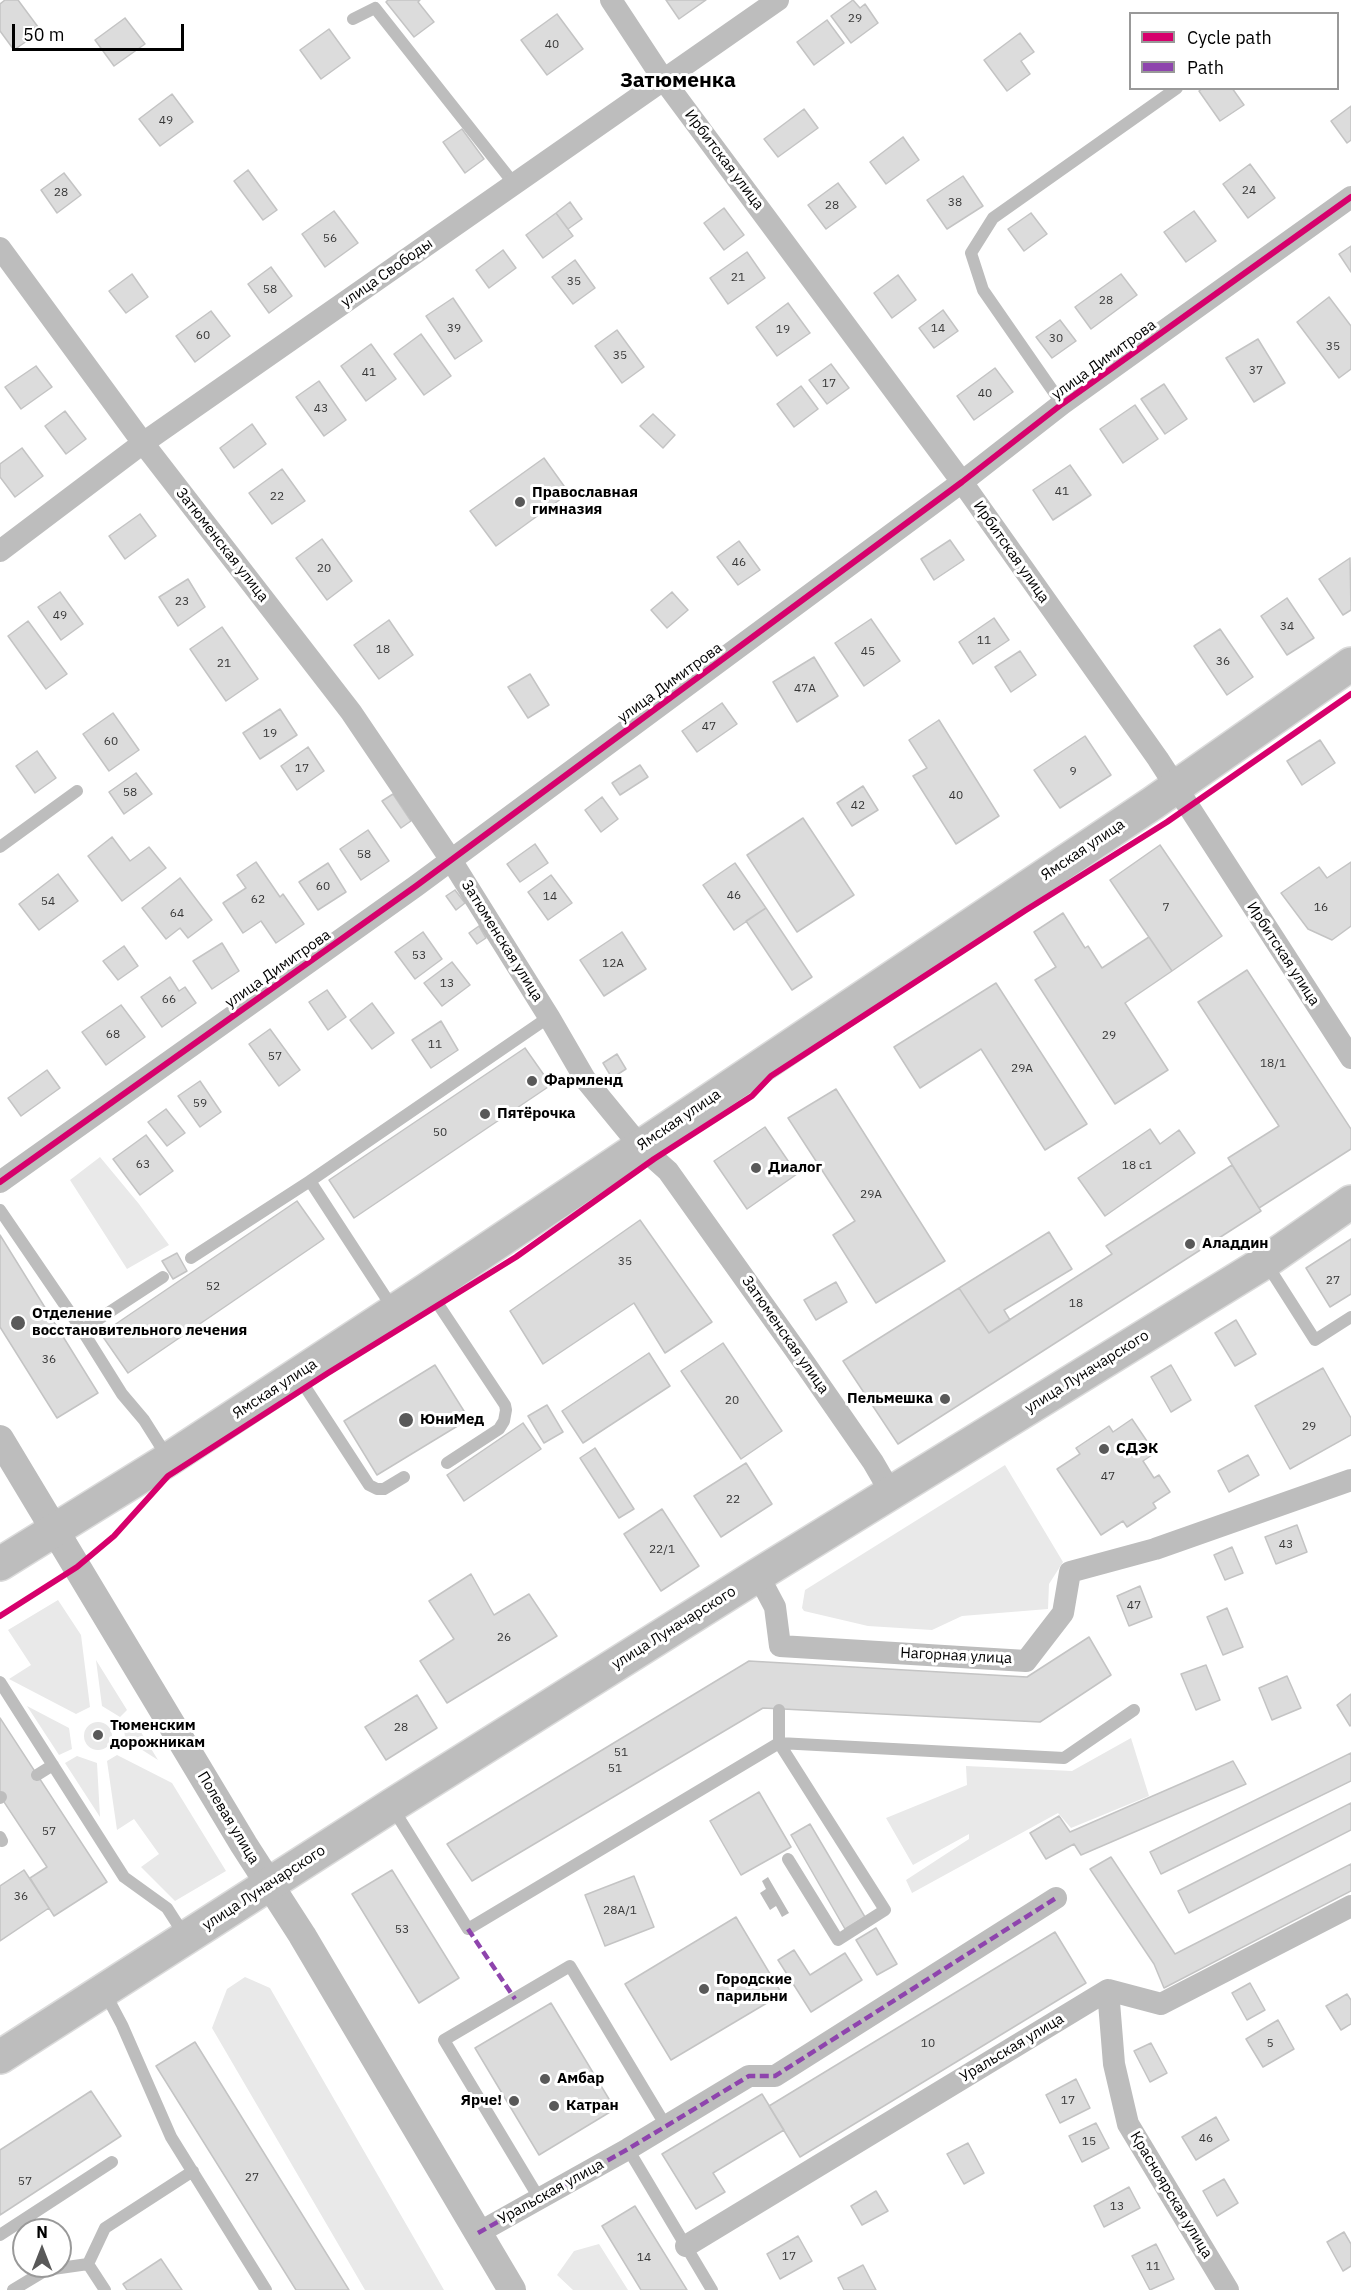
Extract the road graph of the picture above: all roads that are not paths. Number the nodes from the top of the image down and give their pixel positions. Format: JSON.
{"nodes":[{"id":1,"x":611,"y":0,"type":"edge"},
{"id":2,"x":778,"y":0,"type":"edge"},
{"id":3,"x":353,"y":19,"type":"dead end"},
{"id":4,"x":663,"y":79,"type":"junction"},
{"id":5,"x":1174,"y":90,"type":"edge"},
{"id":6,"x":515,"y":184,"type":"junction"},
{"id":7,"x":1351,"y":197,"type":"edge"},
{"id":8,"x":0,"y":248,"type":"edge"},
{"id":9,"x":1062,"y":404,"type":"junction"},
{"id":10,"x":143,"y":443,"type":"junction"},
{"id":11,"x":962,"y":482,"type":"junction"},
{"id":12,"x":0,"y":551,"type":"edge"},
{"id":13,"x":1351,"y":663,"type":"edge"},
{"id":14,"x":1177,"y":787,"type":"junction"},
{"id":15,"x":77,"y":791,"type":"dead end"},
{"id":16,"x":0,"y":847,"type":"edge"},
{"id":17,"x":452,"y":860,"type":"junction"},
{"id":18,"x":549,"y":1017,"type":"junction"},
{"id":19,"x":1351,"y":1058,"type":"edge"},
{"id":20,"x":640,"y":1146,"type":"junction"},
{"id":21,"x":310,"y":1181,"type":"junction"},
{"id":22,"x":0,"y":1182,"type":"edge"},
{"id":23,"x":1351,"y":1203,"type":"edge"},
{"id":24,"x":0,"y":1210,"type":"edge"},
{"id":25,"x":191,"y":1258,"type":"dead end"},
{"id":26,"x":1265,"y":1262,"type":"junction"},
{"id":27,"x":163,"y":1277,"type":"dead end"},
{"id":28,"x":428,"y":1288,"type":"junction"},
{"id":29,"x":394,"y":1311,"type":"junction"},
{"id":30,"x":1351,"y":1317,"type":"edge"},
{"id":31,"x":82,"y":1330,"type":"junction"},
{"id":32,"x":297,"y":1375,"type":"junction"},
{"id":33,"x":0,"y":1439,"type":"edge"},
{"id":34,"x":169,"y":1459,"type":"junction"},
{"id":35,"x":447,"y":1463,"type":"dead end"},
{"id":36,"x":404,"y":1477,"type":"dead end"},
{"id":37,"x":1351,"y":1480,"type":"edge"},
{"id":38,"x":891,"y":1492,"type":"junction"},
{"id":39,"x":54,"y":1530,"type":"junction"},
{"id":40,"x":0,"y":1564,"type":"edge"},
{"id":41,"x":758,"y":1575,"type":"junction"},
{"id":42,"x":0,"y":1682,"type":"edge"},
{"id":43,"x":779,"y":1710,"type":"dead end"},
{"id":44,"x":1134,"y":1710,"type":"dead end"},
{"id":45,"x":779,"y":1743,"type":"junction"},
{"id":46,"x":53,"y":1765,"type":"junction"},
{"id":47,"x":37,"y":1775,"type":"dead end"},
{"id":48,"x":392,"y":1806,"type":"junction"},
{"id":49,"x":788,"y":1859,"type":"dead end"},
{"id":50,"x":270,"y":1885,"type":"junction"},
{"id":51,"x":1056,"y":1898,"type":"dead end"},
{"id":52,"x":1351,"y":1906,"type":"edge"},
{"id":53,"x":186,"y":1938,"type":"junction"},
{"id":54,"x":104,"y":1990,"type":"junction"},
{"id":55,"x":1108,"y":1990,"type":"junction"},
{"id":56,"x":0,"y":2057,"type":"edge"},
{"id":57,"x":666,"y":2126,"type":"junction"},
{"id":58,"x":628,"y":2149,"type":"junction"},
{"id":59,"x":112,"y":2162,"type":"dead end"},
{"id":60,"x":193,"y":2172,"type":"junction"},
{"id":61,"x":539,"y":2198,"type":"junction"},
{"id":62,"x":477,"y":2233,"type":"junction"},
{"id":63,"x":0,"y":2235,"type":"edge"},
{"id":64,"x":686,"y":2246,"type":"junction"},
{"id":65,"x":88,"y":2264,"type":"junction"},
{"id":66,"x":13,"y":2290,"type":"edge"},
{"id":67,"x":105,"y":2290,"type":"edge"},
{"id":68,"x":266,"y":2290,"type":"edge"},
{"id":69,"x":512,"y":2290,"type":"edge"},
{"id":70,"x":712,"y":2290,"type":"edge"},
{"id":71,"x":1228,"y":2290,"type":"edge"}],
"edges":[{"from":1,"to":4,"type":"street","name":"Ирбитская улица"},
{"from":2,"to":4,"type":"street","name":"улица Свободы"},
{"from":3,"to":6,"type":"lane"},
{"from":4,"to":6,"type":"street","name":"улица Свободы"},
{"from":4,"to":11,"type":"street","name":"Ирбитская улица"},
{"from":5,"to":9,"type":"lane"},
{"from":6,"to":10,"type":"street","name":"улица Свободы"},
{"from":7,"to":9,"type":"street","name":"улица Димитрова"},
{"from":8,"to":10,"type":"street","name":"Затюменская улица"},
{"from":9,"to":11,"type":"street","name":"улица Димитрова"},
{"from":10,"to":12,"type":"street","name":"улица Свободы"},
{"from":10,"to":17,"type":"street","name":"Затюменская улица"},
{"from":11,"to":14,"type":"street","name":"Ирбитская улица"},
{"from":11,"to":17,"type":"street","name":"улица Димитрова"},
{"from":13,"to":14,"type":"main road","name":"Ямская улица"},
{"from":14,"to":19,"type":"street","name":"Ирбитская улица"},
{"from":14,"to":20,"type":"main road","name":"Ямская улица"},
{"from":15,"to":16,"type":"lane"},
{"from":17,"to":18,"type":"street","name":"Затюменская улица"},
{"from":17,"to":22,"type":"street","name":"улица Димитрова"},
{"from":18,"to":20,"type":"street","name":"Затюменская улица"},
{"from":18,"to":21,"type":"lane"},
{"from":20,"to":28,"type":"main road","name":"Ямская улица"},
{"from":20,"to":38,"type":"street","name":"Затюменская улица"},
{"from":21,"to":25,"type":"lane"},
{"from":21,"to":29,"type":"lane"},
{"from":23,"to":26,"type":"main road","name":"улица Луначарского"},
{"from":24,"to":31,"type":"lane"},
{"from":26,"to":30,"type":"lane"},
{"from":26,"to":38,"type":"main road","name":"улица Луначарского"},
{"from":27,"to":31,"type":"lane"},
{"from":28,"to":29,"type":"main road","name":"Ямская улица"},
{"from":28,"to":35,"type":"lane"},
{"from":29,"to":32,"type":"main road","name":"Ямская улица"},
{"from":31,"to":34,"type":"lane"},
{"from":32,"to":34,"type":"main road","name":"Ямская улица"},
{"from":32,"to":36,"type":"lane"},
{"from":33,"to":39,"type":"street","name":"Полевая улица"},
{"from":34,"to":39,"type":"main road","name":"Ямская улица"},
{"from":37,"to":41,"type":"street","name":"Нагорная улица"},
{"from":38,"to":41,"type":"main road","name":"улица Луначарского"},
{"from":39,"to":40,"type":"main road","name":"Ямская улица"},
{"from":39,"to":50,"type":"street","name":"Полевая улица"},
{"from":41,"to":48,"type":"main road","name":"улица Луначарского"},
{"from":42,"to":46,"type":"lane"},
{"from":43,"to":45,"type":"lane"},
{"from":44,"to":45,"type":"lane"},
{"from":45,"to":48,"type":"lane"},
{"from":45,"to":49,"type":"lane"},
{"from":46,"to":47,"type":"lane"},
{"from":46,"to":53,"type":"lane"},
{"from":48,"to":50,"type":"main road","name":"улица Луначарского"},
{"from":50,"to":53,"type":"main road","name":"улица Луначарского"},
{"from":50,"to":62,"type":"street","name":"Полевая улица"},
{"from":51,"to":57,"type":"street","name":"Уральская улица"},
{"from":52,"to":55,"type":"street"},
{"from":53,"to":54,"type":"main road","name":"улица Луначарского"},
{"from":54,"to":56,"type":"main road","name":"улица Луначарского"},
{"from":54,"to":60,"type":"lane"},
{"from":55,"to":64,"type":"street","name":"Уральская улица"},
{"from":55,"to":71,"type":"street","name":"Красноярская улица"},
{"from":57,"to":58,"type":"street","name":"Уральская улица"},
{"from":57,"to":61,"type":"lane"},
{"from":58,"to":61,"type":"street","name":"Уральская улица"},
{"from":58,"to":64,"type":"lane"},
{"from":59,"to":63,"type":"lane"},
{"from":60,"to":65,"type":"lane"},
{"from":60,"to":68,"type":"lane"},
{"from":61,"to":62,"type":"street","name":"Уральская улица"},
{"from":62,"to":69,"type":"street","name":"Полевая улица"},
{"from":64,"to":70,"type":"lane"},
{"from":65,"to":66,"type":"lane"},
{"from":65,"to":67,"type":"lane"}]}
